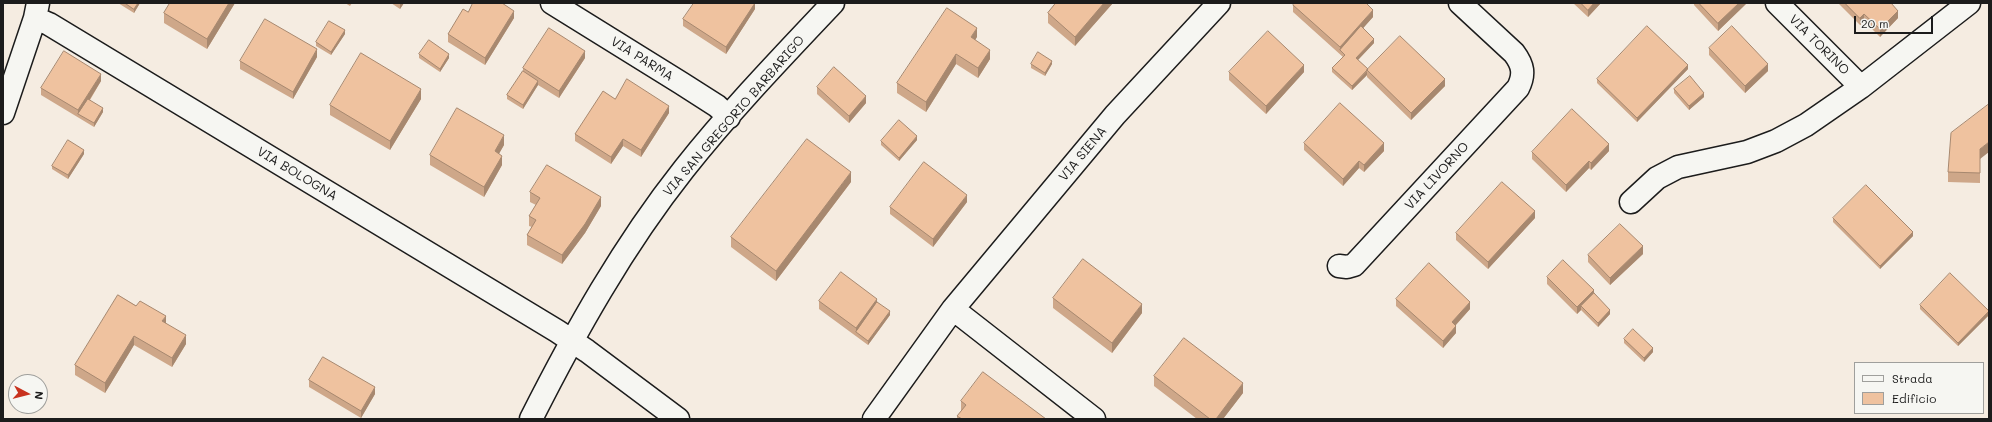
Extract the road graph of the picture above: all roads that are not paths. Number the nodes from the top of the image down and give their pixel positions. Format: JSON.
{"nodes":[{"id":1,"x":552,"y":3,"type":"edge"},
{"id":2,"x":833,"y":3,"type":"edge"},
{"id":3,"x":1219,"y":3,"type":"edge"},
{"id":4,"x":1460,"y":3,"type":"edge"},
{"id":5,"x":1777,"y":3,"type":"edge"},
{"id":6,"x":1969,"y":3,"type":"edge"},
{"id":7,"x":36,"y":11,"type":"edge"},
{"id":8,"x":1861,"y":87,"type":"junction"},
{"id":9,"x":3,"y":114,"type":"edge"},
{"id":10,"x":729,"y":117,"type":"junction"},
{"id":11,"x":1631,"y":202,"type":"dead end"},
{"id":12,"x":1339,"y":266,"type":"dead end"},
{"id":13,"x":952,"y":309,"type":"junction"},
{"id":14,"x":571,"y":340,"type":"junction"},
{"id":15,"x":531,"y":419,"type":"edge"},
{"id":16,"x":678,"y":419,"type":"edge"},
{"id":17,"x":874,"y":419,"type":"edge"},
{"id":18,"x":1094,"y":419,"type":"edge"}],
"edges":[{"from":1,"to":10,"type":"street","name":"VIA PARMA"},
{"from":2,"to":10,"type":"street","name":"VIA SAN GREGORIO BARBARIGO"},
{"from":3,"to":13,"type":"street","name":"VIA SIENA"},
{"from":4,"to":12,"type":"street","name":"VIA LIVORNO"},
{"from":5,"to":8,"type":"street","name":"VIA TORINO"},
{"from":6,"to":8,"type":"street"},
{"from":7,"to":9,"type":"street"},
{"from":7,"to":14,"type":"street","name":"VIA BOLOGNA"},
{"from":8,"to":11,"type":"street"},
{"from":10,"to":14,"type":"street","name":"VIA SAN GREGORIO BARBARIGO"},
{"from":13,"to":17,"type":"street","name":"VIA SIENA"},
{"from":13,"to":18,"type":"street"},
{"from":14,"to":15,"type":"street","name":"VIA SAN GREGORIO BARBARIGO"},
{"from":14,"to":16,"type":"street","name":"VIA BOLOGNA"}]}
